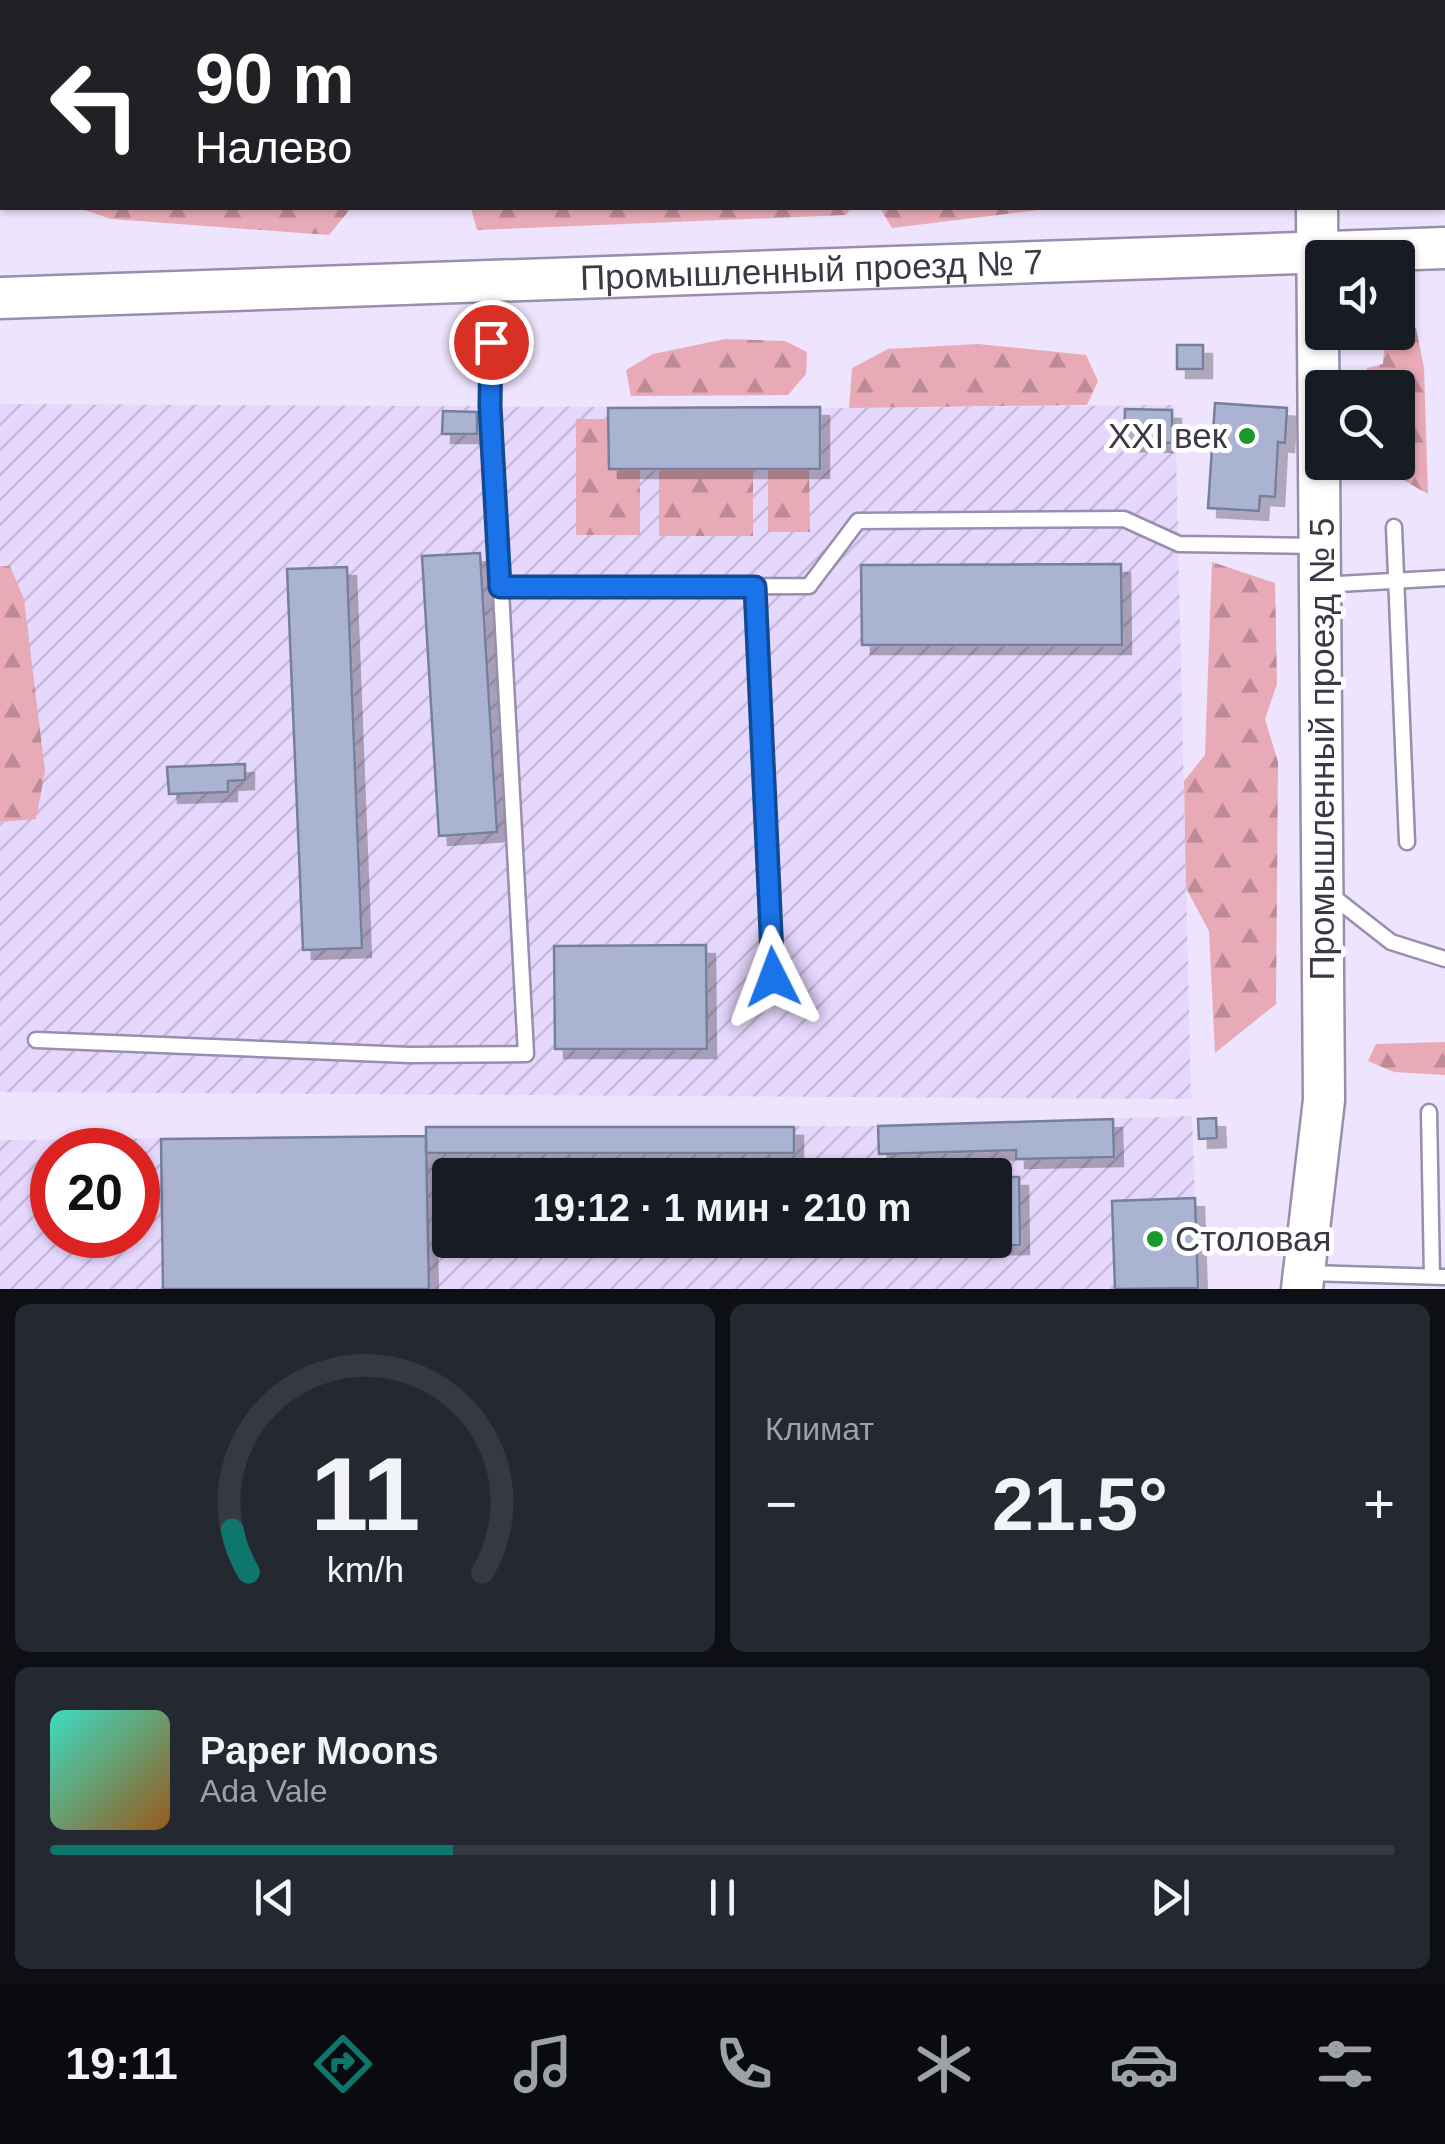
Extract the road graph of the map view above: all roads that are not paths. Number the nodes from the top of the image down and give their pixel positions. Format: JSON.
{"nodes":[{"id":1,"x":1317,"y":210,"type":"edge"},
{"id":2,"x":1318,"y":240,"type":"edge"},
{"id":3,"x":1445,"y":248,"type":"edge"},
{"id":4,"x":1415,"y":249,"type":"edge"},
{"id":5,"x":1305,"y":252,"type":"edge"},
{"id":6,"x":492,"y":281,"type":"junction"},
{"id":7,"x":0,"y":298,"type":"edge"},
{"id":8,"x":1319,"y":350,"type":"edge"},
{"id":9,"x":1394,"y":527,"type":"dead end"},
{"id":10,"x":1320,"y":566,"type":"junction"},
{"id":11,"x":1445,"y":578,"type":"edge"},
{"id":12,"x":1396,"y":581,"type":"junction"},
{"id":13,"x":500,"y":587,"type":"junction"},
{"id":14,"x":755,"y":587,"type":"junction"},
{"id":15,"x":1407,"y":842,"type":"dead end"},
{"id":16,"x":1322,"y":888,"type":"junction"},
{"id":17,"x":1445,"y":960,"type":"edge"},
{"id":18,"x":773,"y":977,"type":"dead end"},
{"id":19,"x":36,"y":1040,"type":"dead end"},
{"id":20,"x":1429,"y":1112,"type":"dead end"},
{"id":21,"x":1438,"y":1277,"type":"edge"},
{"id":22,"x":1302,"y":1281,"type":"edge"}],
"edges":[{"from":1,"to":2,"type":"street","name":"Промышленный проезд № 5"},
{"from":3,"to":4,"type":"street","name":"Промышленный проезд № 7"},
{"from":5,"to":6,"type":"street","name":"Промышленный проезд № 7"},
{"from":6,"to":7,"type":"street","name":"Промышленный проезд № 7"},
{"from":6,"to":13,"type":"lane"},
{"from":8,"to":10,"type":"street","name":"Промышленный проезд № 5"},
{"from":9,"to":12,"type":"lane"},
{"from":10,"to":12,"type":"lane"},
{"from":10,"to":14,"type":"lane"},
{"from":10,"to":16,"type":"street","name":"Промышленный проезд № 5"},
{"from":11,"to":12,"type":"lane"},
{"from":12,"to":15,"type":"lane"},
{"from":13,"to":14,"type":"lane"},
{"from":13,"to":19,"type":"lane"},
{"from":14,"to":18,"type":"lane"},
{"from":16,"to":17,"type":"lane"},
{"from":16,"to":22,"type":"street","name":"Промышленный проезд № 5"},
{"from":20,"to":21,"type":"lane"},
{"from":21,"to":22,"type":"lane"}]}
